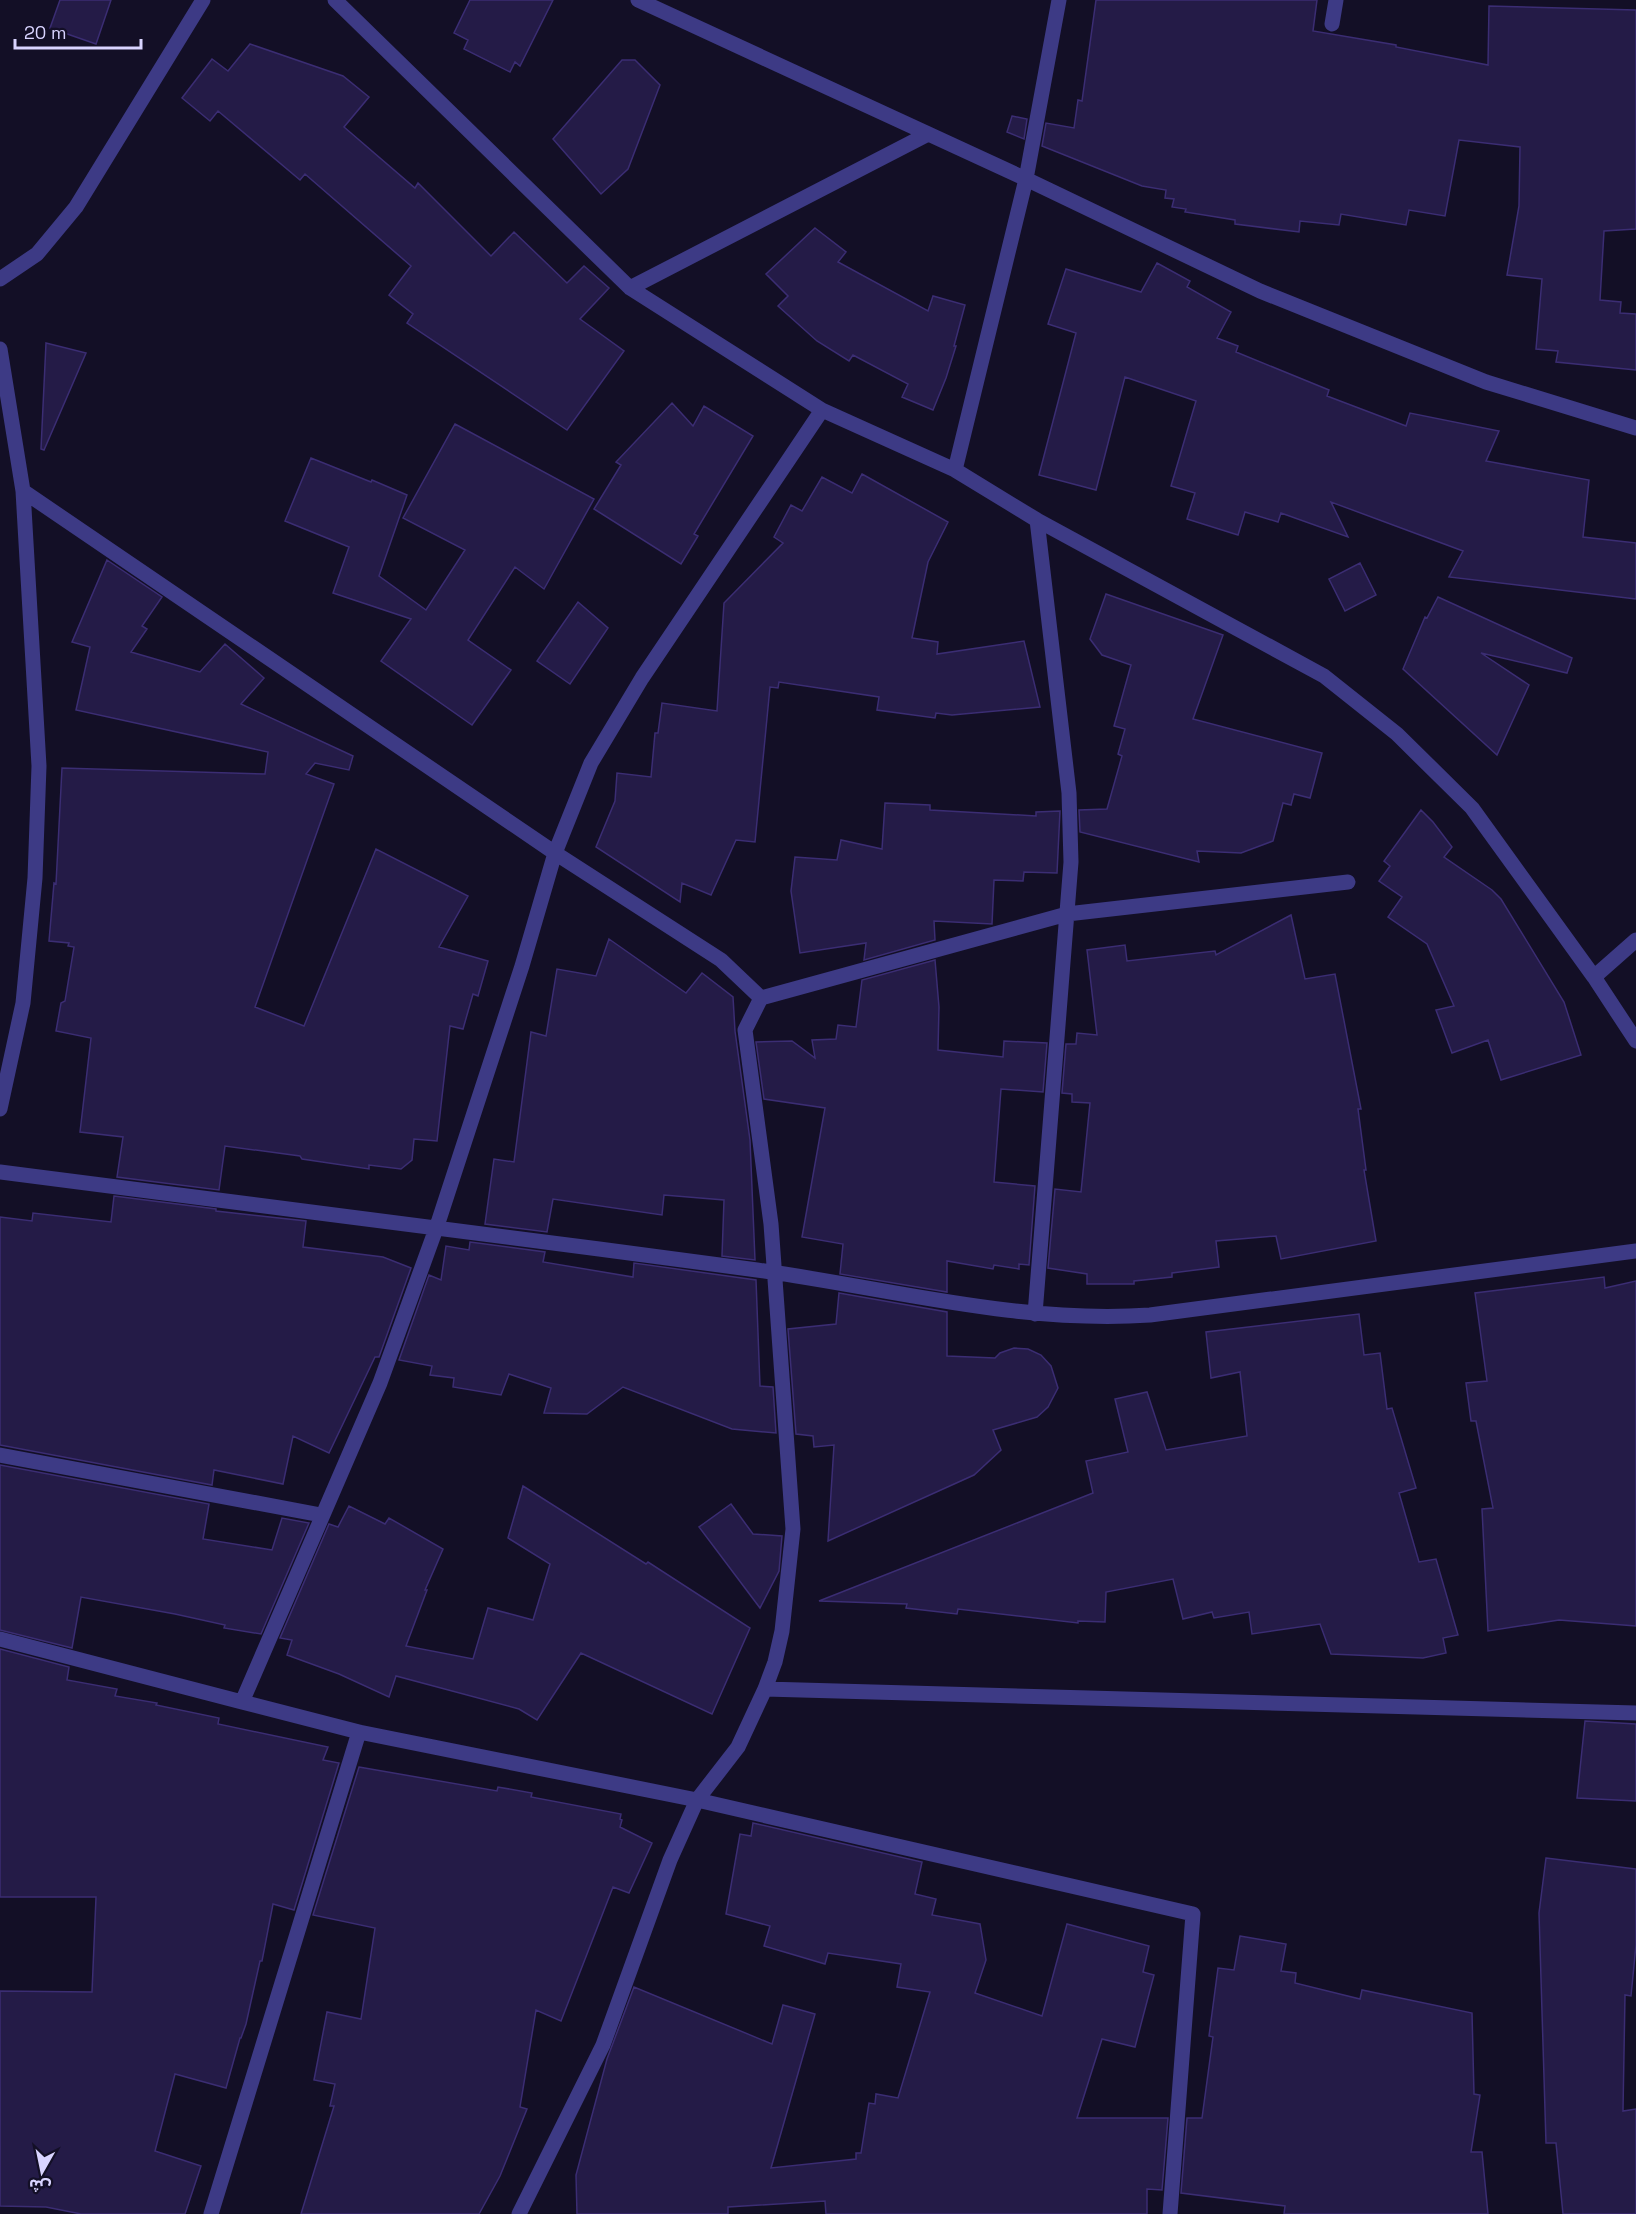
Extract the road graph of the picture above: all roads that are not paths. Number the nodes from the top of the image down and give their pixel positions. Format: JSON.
{"nodes":[{"id":1,"x":203,"y":0,"type":"edge"},
{"id":2,"x":335,"y":0,"type":"edge"},
{"id":3,"x":1059,"y":0,"type":"edge"},
{"id":4,"x":1336,"y":0,"type":"edge"},
{"id":5,"x":641,"y":1,"type":"edge"},
{"id":6,"x":1332,"y":24,"type":"dead end"},
{"id":7,"x":928,"y":134,"type":"junction"},
{"id":8,"x":1026,"y":179,"type":"junction"},
{"id":9,"x":0,"y":279,"type":"edge"},
{"id":10,"x":630,"y":288,"type":"junction"},
{"id":11,"x":0,"y":349,"type":"edge"},
{"id":12,"x":822,"y":410,"type":"junction"},
{"id":13,"x":1636,"y":428,"type":"edge"},
{"id":14,"x":956,"y":470,"type":"junction"},
{"id":15,"x":23,"y":491,"type":"junction"},
{"id":16,"x":1037,"y":520,"type":"junction"},
{"id":17,"x":555,"y":853,"type":"junction"},
{"id":18,"x":1348,"y":882,"type":"dead end"},
{"id":19,"x":1066,"y":914,"type":"junction"},
{"id":20,"x":1636,"y":940,"type":"edge"},
{"id":21,"x":1594,"y":977,"type":"junction"},
{"id":22,"x":761,"y":998,"type":"junction"},
{"id":23,"x":1636,"y":1041,"type":"edge"},
{"id":24,"x":0,"y":1109,"type":"edge"},
{"id":25,"x":0,"y":1172,"type":"edge"},
{"id":26,"x":437,"y":1227,"type":"junction"},
{"id":27,"x":1636,"y":1251,"type":"edge"},
{"id":28,"x":773,"y":1272,"type":"junction"},
{"id":29,"x":1035,"y":1314,"type":"junction"},
{"id":30,"x":0,"y":1455,"type":"edge"},
{"id":31,"x":321,"y":1515,"type":"junction"},
{"id":32,"x":0,"y":1639,"type":"edge"},
{"id":33,"x":765,"y":1689,"type":"junction"},
{"id":34,"x":242,"y":1702,"type":"junction"},
{"id":35,"x":1636,"y":1713,"type":"edge"},
{"id":36,"x":359,"y":1731,"type":"junction"},
{"id":37,"x":697,"y":1800,"type":"junction"},
{"id":38,"x":211,"y":2214,"type":"edge"},
{"id":39,"x":519,"y":2214,"type":"edge"},
{"id":40,"x":1170,"y":2214,"type":"edge"}],
"edges":[{"from":1,"to":9,"type":"street"},
{"from":2,"to":10,"type":"street"},
{"from":3,"to":8,"type":"street"},
{"from":4,"to":6,"type":"street"},
{"from":5,"to":7,"type":"street"},
{"from":7,"to":8,"type":"street"},
{"from":7,"to":10,"type":"street"},
{"from":8,"to":13,"type":"street"},
{"from":8,"to":14,"type":"street"},
{"from":10,"to":12,"type":"street"},
{"from":11,"to":15,"type":"street"},
{"from":12,"to":14,"type":"street"},
{"from":12,"to":17,"type":"street"},
{"from":14,"to":16,"type":"street"},
{"from":15,"to":17,"type":"street"},
{"from":15,"to":24,"type":"street"},
{"from":16,"to":19,"type":"street"},
{"from":16,"to":21,"type":"street"},
{"from":17,"to":22,"type":"street"},
{"from":17,"to":26,"type":"street"},
{"from":18,"to":19,"type":"street"},
{"from":19,"to":22,"type":"street"},
{"from":19,"to":29,"type":"street"},
{"from":20,"to":21,"type":"street"},
{"from":21,"to":23,"type":"street"},
{"from":22,"to":28,"type":"street"},
{"from":25,"to":26,"type":"street"},
{"from":26,"to":28,"type":"street"},
{"from":26,"to":31,"type":"street"},
{"from":27,"to":29,"type":"street"},
{"from":28,"to":29,"type":"street"},
{"from":28,"to":33,"type":"street"},
{"from":30,"to":31,"type":"street"},
{"from":31,"to":34,"type":"street"},
{"from":32,"to":34,"type":"street"},
{"from":33,"to":35,"type":"street"},
{"from":33,"to":37,"type":"street"},
{"from":34,"to":36,"type":"street"},
{"from":36,"to":37,"type":"street"},
{"from":36,"to":38,"type":"street"},
{"from":37,"to":39,"type":"street"},
{"from":37,"to":40,"type":"street"}]}
